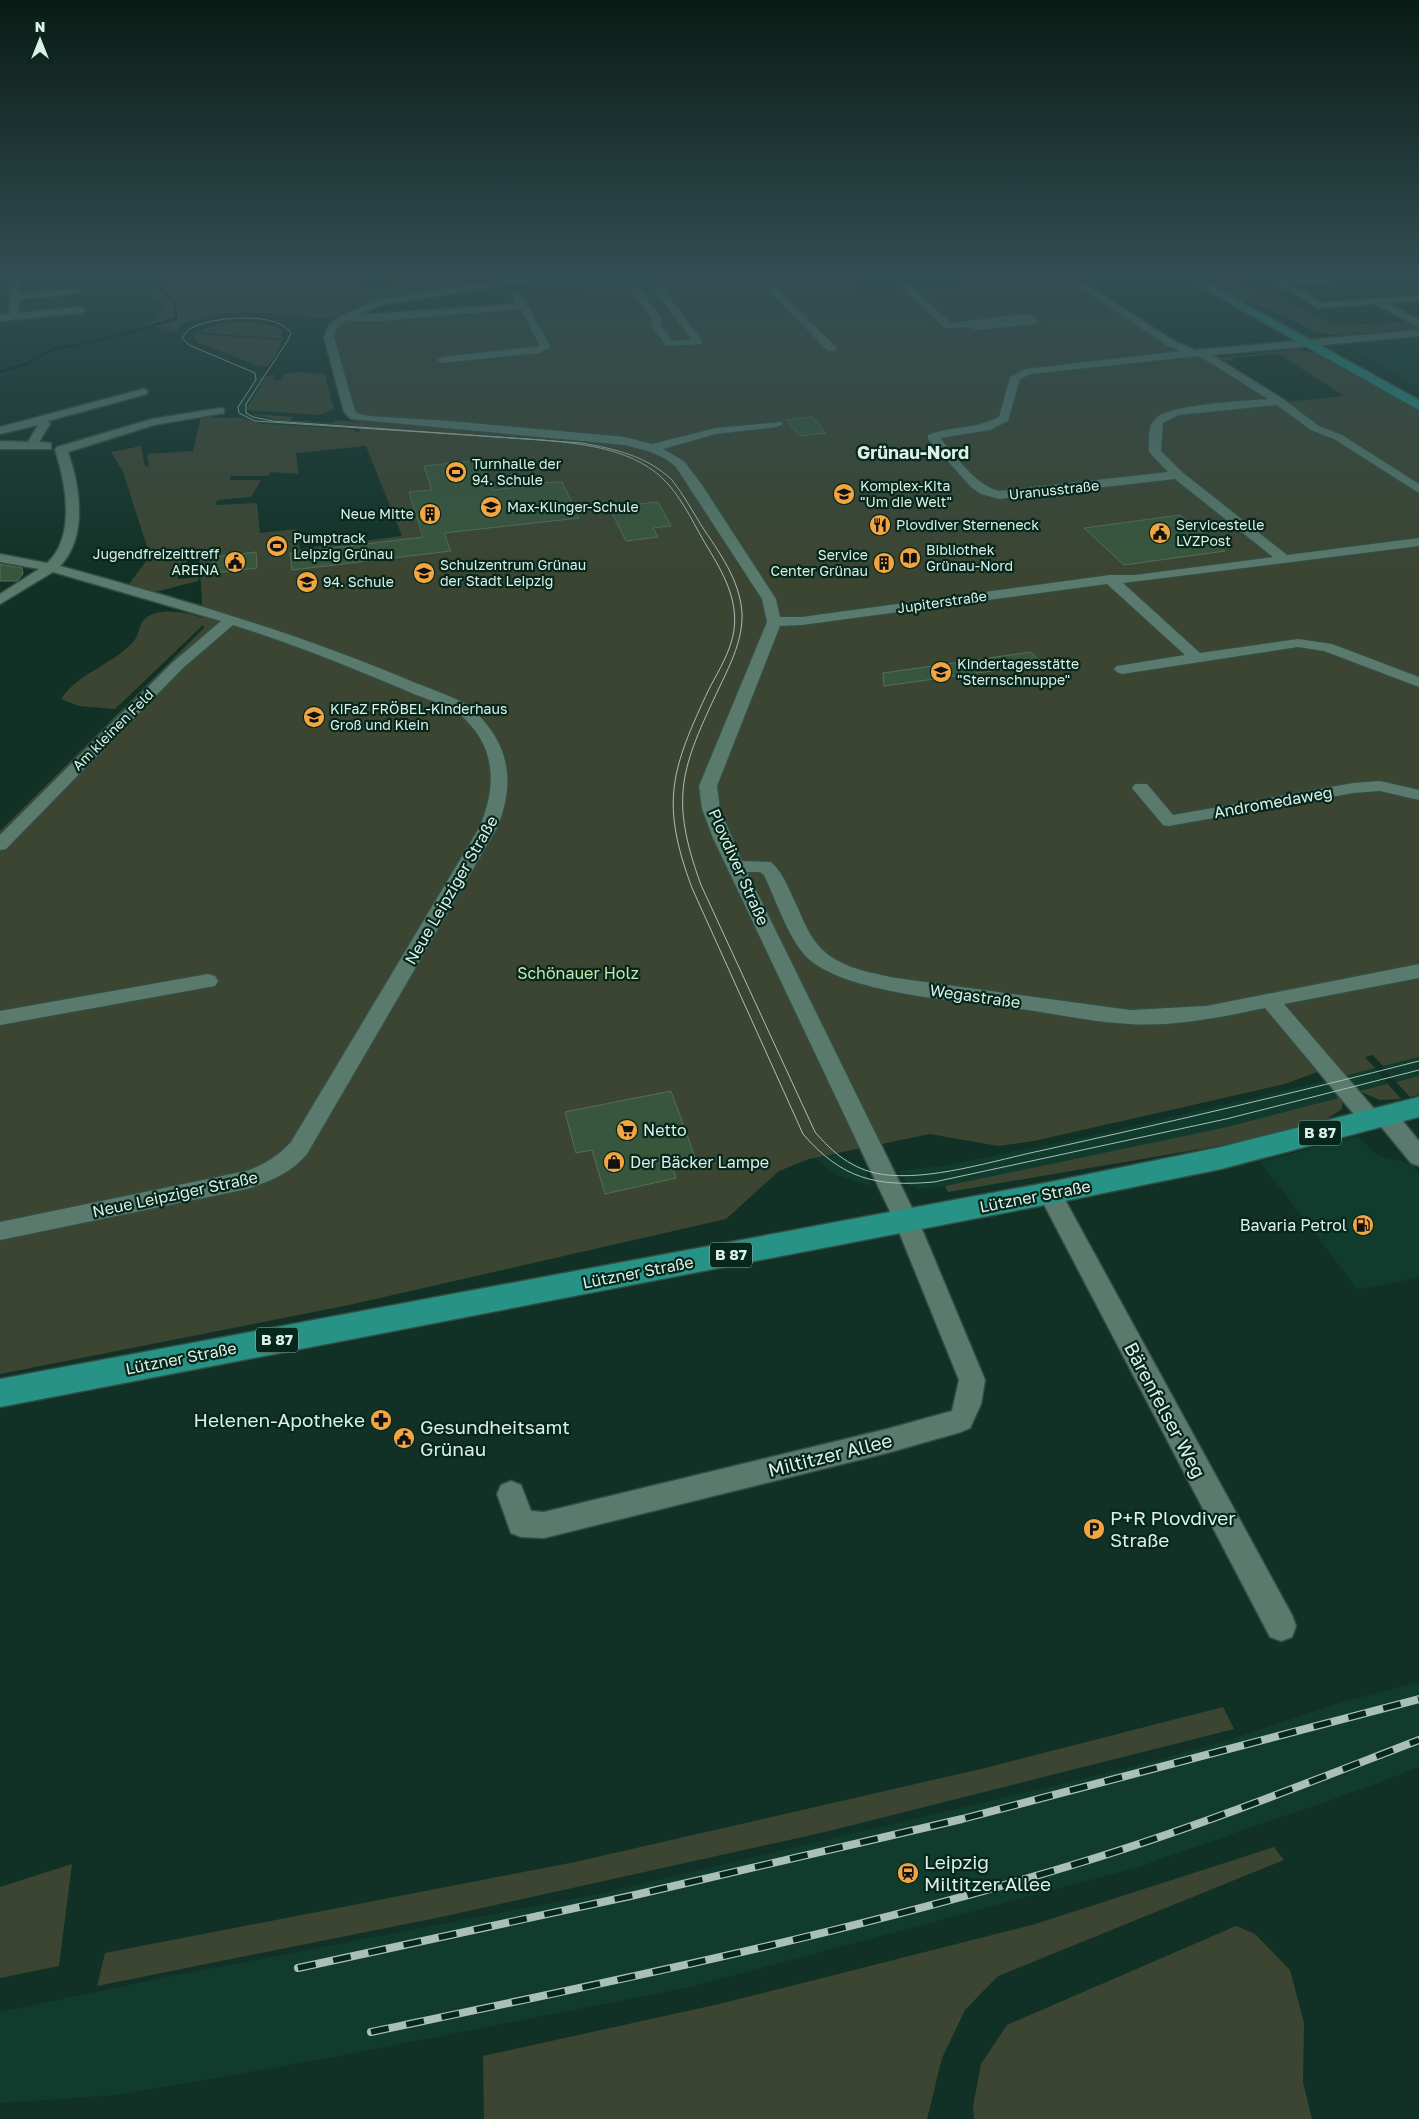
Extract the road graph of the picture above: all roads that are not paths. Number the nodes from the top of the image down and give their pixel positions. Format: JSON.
{"nodes":[{"id":1,"x":339,"y":374,"type":"edge"},
{"id":2,"x":1022,"y":374,"type":"edge"},
{"id":3,"x":1233,"y":374,"type":"edge"},
{"id":4,"x":1362,"y":374,"type":"edge"},
{"id":5,"x":1378,"y":374,"type":"edge"},
{"id":6,"x":143,"y":392,"type":"dead end"},
{"id":7,"x":1419,"y":398,"type":"edge"},
{"id":8,"x":1278,"y":401,"type":"junction"},
{"id":9,"x":1419,"y":406,"type":"edge"},
{"id":10,"x":220,"y":411,"type":"dead end"},
{"id":11,"x":38,"y":420,"type":"junction"},
{"id":12,"x":436,"y":423,"type":"junction"},
{"id":13,"x":777,"y":424,"type":"dead end"},
{"id":14,"x":0,"y":431,"type":"edge"},
{"id":15,"x":667,"y":442,"type":"junction"},
{"id":16,"x":32,"y":445,"type":"junction"},
{"id":17,"x":0,"y":446,"type":"edge"},
{"id":18,"x":652,"y":448,"type":"junction"},
{"id":19,"x":61,"y":450,"type":"junction"},
{"id":20,"x":1178,"y":475,"type":"junction"},
{"id":21,"x":1419,"y":489,"type":"edge"},
{"id":22,"x":1419,"y":542,"type":"edge"},
{"id":23,"x":0,"y":558,"type":"edge"},
{"id":24,"x":1285,"y":560,"type":"junction"},
{"id":25,"x":49,"y":567,"type":"junction"},
{"id":26,"x":1110,"y":579,"type":"junction"},
{"id":27,"x":0,"y":600,"type":"edge"},
{"id":28,"x":231,"y":620,"type":"junction"},
{"id":29,"x":774,"y":622,"type":"junction"},
{"id":30,"x":1198,"y":659,"type":"junction"},
{"id":31,"x":1122,"y":669,"type":"dead end"},
{"id":32,"x":1419,"y":682,"type":"edge"},
{"id":33,"x":1141,"y":788,"type":"dead end"},
{"id":34,"x":1419,"y":795,"type":"edge"},
{"id":35,"x":0,"y":845,"type":"edge"},
{"id":36,"x":737,"y":867,"type":"junction"},
{"id":37,"x":1419,"y":971,"type":"edge"},
{"id":38,"x":208,"y":980,"type":"dead end"},
{"id":39,"x":1270,"y":1001,"type":"junction"},
{"id":40,"x":0,"y":1018,"type":"edge"},
{"id":41,"x":1419,"y":1106,"type":"edge"},
{"id":42,"x":1378,"y":1117,"type":"junction"},
{"id":43,"x":1419,"y":1157,"type":"edge"},
{"id":44,"x":1050,"y":1193,"type":"junction"},
{"id":45,"x":907,"y":1222,"type":"junction"},
{"id":46,"x":0,"y":1231,"type":"edge"},
{"id":47,"x":0,"y":1393,"type":"edge"},
{"id":48,"x":511,"y":1494,"type":"dead end"},
{"id":49,"x":1281,"y":1626,"type":"dead end"}],
"edges":[{"from":1,"to":12,"type":"street"},
{"from":2,"to":20,"type":"street","name":"Uranusstraße"},
{"from":3,"to":8,"type":"street"},
{"from":4,"to":9,"type":"main road"},
{"from":5,"to":7,"type":"main road"},
{"from":6,"to":11,"type":"street"},
{"from":8,"to":20,"type":"street"},
{"from":8,"to":21,"type":"street"},
{"from":10,"to":19,"type":"street"},
{"from":11,"to":14,"type":"street"},
{"from":11,"to":16,"type":"street"},
{"from":12,"to":15,"type":"street"},
{"from":12,"to":18,"type":"street"},
{"from":13,"to":15,"type":"street"},
{"from":15,"to":18,"type":"street"},
{"from":16,"to":17,"type":"street"},
{"from":16,"to":19,"type":"street"},
{"from":18,"to":29,"type":"street"},
{"from":19,"to":25,"type":"street"},
{"from":20,"to":24,"type":"street"},
{"from":22,"to":24,"type":"street"},
{"from":23,"to":25,"type":"street","name":"Neue Leipziger Straße"},
{"from":24,"to":26,"type":"street","name":"Jupiterstraße"},
{"from":25,"to":27,"type":"street"},
{"from":25,"to":28,"type":"street","name":"Neue Leipziger Straße"},
{"from":26,"to":29,"type":"street","name":"Jupiterstraße"},
{"from":26,"to":30,"type":"street"},
{"from":28,"to":35,"type":"street","name":"Am kleinen Feld"},
{"from":28,"to":46,"type":"street","name":"Neue Leipziger Straße"},
{"from":29,"to":36,"type":"street","name":"Plovdiver Straße"},
{"from":30,"to":31,"type":"street"},
{"from":30,"to":32,"type":"street"},
{"from":33,"to":34,"type":"street","name":"Andromedaweg"},
{"from":36,"to":39,"type":"street","name":"Wegastraße"},
{"from":36,"to":45,"type":"street","name":"Plovdiver Straße"},
{"from":37,"to":39,"type":"street","name":"Wegastraße"},
{"from":38,"to":40,"type":"street"},
{"from":39,"to":42,"type":"street"},
{"from":41,"to":42,"type":"main road","name":"Lützner Straße","number":"B 87"},
{"from":42,"to":43,"type":"street"},
{"from":42,"to":44,"type":"main road","name":"Lützner Straße","number":"B 87"},
{"from":44,"to":45,"type":"main road","name":"Lützner Straße","number":"B 87"},
{"from":44,"to":49,"type":"street","name":"Bärenfelser Weg"},
{"from":45,"to":47,"type":"main road","name":"Lützner Straße","number":"B 87"},
{"from":45,"to":48,"type":"street","name":"Miltitzer Allee"}]}
